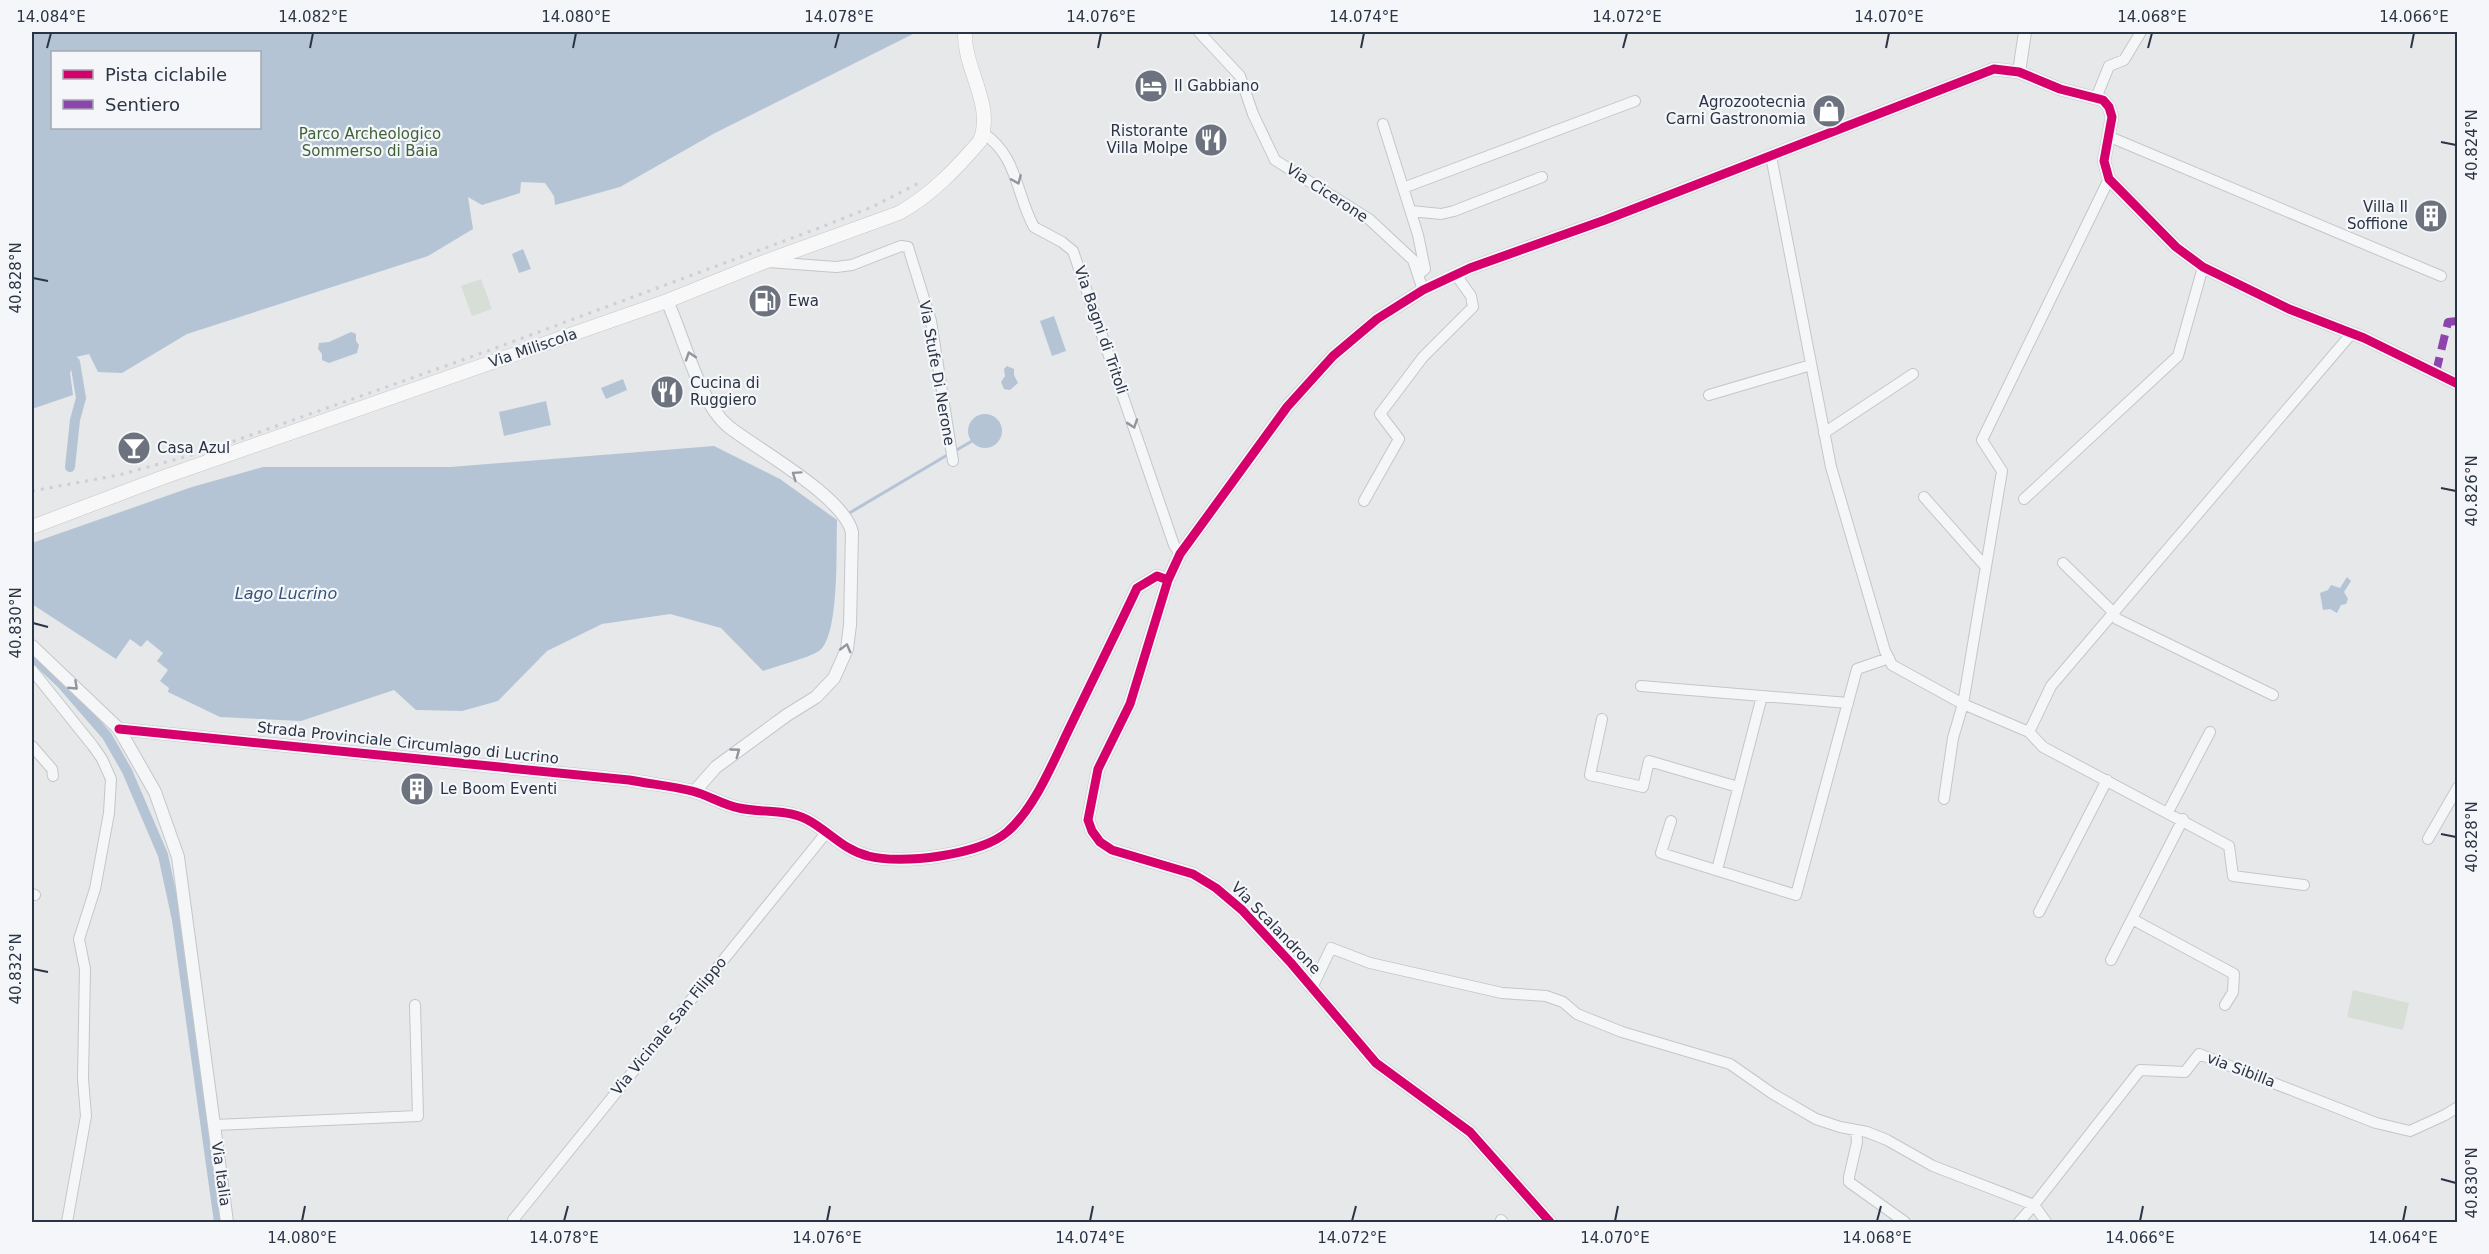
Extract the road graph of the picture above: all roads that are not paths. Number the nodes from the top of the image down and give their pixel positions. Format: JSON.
{"nodes":[{"id":1,"x":965,"y":32,"type":"edge"},
{"id":2,"x":1199,"y":32,"type":"edge"},
{"id":3,"x":2025,"y":32,"type":"edge"},
{"id":4,"x":2141,"y":32,"type":"edge"},
{"id":5,"x":2019,"y":72,"type":"junction"},
{"id":6,"x":2096,"y":98,"type":"junction"},
{"id":7,"x":1635,"y":101,"type":"dead end"},
{"id":8,"x":1383,"y":124,"type":"dead end"},
{"id":9,"x":983,"y":133,"type":"junction"},
{"id":10,"x":2110,"y":138,"type":"junction"},
{"id":11,"x":1771,"y":156,"type":"junction"},
{"id":12,"x":1542,"y":177,"type":"dead end"},
{"id":13,"x":2109,"y":179,"type":"junction"},
{"id":14,"x":1403,"y":188,"type":"junction"},
{"id":15,"x":1411,"y":212,"type":"junction"},
{"id":16,"x":809,"y":245,"type":"junction"},
{"id":17,"x":764,"y":262,"type":"junction"},
{"id":18,"x":809,"y":265,"type":"junction"},
{"id":19,"x":2203,"y":267,"type":"junction"},
{"id":20,"x":1418,"y":275,"type":"junction"},
{"id":21,"x":1456,"y":275,"type":"junction"},
{"id":22,"x":2441,"y":276,"type":"dead end"},
{"id":23,"x":1423,"y":290,"type":"junction"},
{"id":24,"x":667,"y":301,"type":"junction"},
{"id":25,"x":2352,"y":333,"type":"junction"},
{"id":26,"x":1811,"y":365,"type":"junction"},
{"id":27,"x":1913,"y":374,"type":"dead end"},
{"id":28,"x":2457,"y":384,"type":"edge"},
{"id":29,"x":1709,"y":395,"type":"dead end"},
{"id":30,"x":1824,"y":433,"type":"junction"},
{"id":31,"x":952,"y":455,"type":"dead end"},
{"id":32,"x":1924,"y":496,"type":"dead end"},
{"id":33,"x":2024,"y":499,"type":"dead end"},
{"id":34,"x":1364,"y":501,"type":"dead end"},
{"id":35,"x":32,"y":527,"type":"edge"},
{"id":36,"x":1180,"y":554,"type":"junction"},
{"id":37,"x":2063,"y":563,"type":"dead end"},
{"id":38,"x":1985,"y":566,"type":"junction"},
{"id":39,"x":1168,"y":580,"type":"junction"},
{"id":40,"x":2113,"y":612,"type":"junction"},
{"id":41,"x":32,"y":646,"type":"edge"},
{"id":42,"x":1889,"y":658,"type":"junction"},
{"id":43,"x":32,"y":670,"type":"edge"},
{"id":44,"x":1641,"y":686,"type":"dead end"},
{"id":45,"x":2273,"y":695,"type":"dead end"},
{"id":46,"x":1762,"y":696,"type":"junction"},
{"id":47,"x":1848,"y":703,"type":"junction"},
{"id":48,"x":1963,"y":704,"type":"junction"},
{"id":49,"x":1602,"y":719,"type":"dead end"},
{"id":50,"x":119,"y":729,"type":"junction"},
{"id":51,"x":2029,"y":732,"type":"junction"},
{"id":52,"x":2210,"y":732,"type":"dead end"},
{"id":53,"x":32,"y":746,"type":"edge"},
{"id":54,"x":53,"y":776,"type":"dead end"},
{"id":55,"x":2107,"y":780,"type":"junction"},
{"id":56,"x":1738,"y":787,"type":"junction"},
{"id":57,"x":2457,"y":787,"type":"edge"},
{"id":58,"x":694,"y":792,"type":"junction"},
{"id":59,"x":1944,"y":799,"type":"dead end"},
{"id":60,"x":2453,"y":809,"type":"edge"},
{"id":61,"x":2168,"y":812,"type":"junction"},
{"id":62,"x":2182,"y":819,"type":"junction"},
{"id":63,"x":1671,"y":821,"type":"dead end"},
{"id":64,"x":826,"y":832,"type":"junction"},
{"id":65,"x":2428,"y":839,"type":"dead end"},
{"id":66,"x":1717,"y":870,"type":"junction"},
{"id":67,"x":2304,"y":885,"type":"dead end"},
{"id":68,"x":2039,"y":912,"type":"dead end"},
{"id":69,"x":2132,"y":918,"type":"junction"},
{"id":70,"x":2111,"y":960,"type":"dead end"},
{"id":71,"x":1312,"y":988,"type":"junction"},
{"id":72,"x":415,"y":1005,"type":"dead end"},
{"id":73,"x":2225,"y":1005,"type":"dead end"},
{"id":74,"x":2457,"y":1107,"type":"edge"},
{"id":75,"x":214,"y":1125,"type":"junction"},
{"id":76,"x":1856,"y":1130,"type":"junction"},
{"id":77,"x":2034,"y":1204,"type":"junction"},
{"id":78,"x":513,"y":1220,"type":"dead end"},
{"id":79,"x":67,"y":1222,"type":"edge"},
{"id":80,"x":227,"y":1222,"type":"edge"},
{"id":81,"x":1550,"y":1222,"type":"edge"},
{"id":82,"x":1905,"y":1222,"type":"edge"},
{"id":83,"x":2019,"y":1222,"type":"edge"},
{"id":84,"x":2046,"y":1222,"type":"edge"}],
"edges":[{"from":1,"to":9,"type":"main road"},
{"from":2,"to":20,"type":"street","name":"Via Cicerone"},
{"from":3,"to":5,"type":"street"},
{"from":4,"to":6,"type":"street"},
{"from":5,"to":6,"type":"street"},
{"from":5,"to":11,"type":"street","name":"Via Scalandrone"},
{"from":6,"to":10,"type":"street"},
{"from":7,"to":14,"type":"street"},
{"from":8,"to":14,"type":"street"},
{"from":9,"to":16,"type":"main road","name":"Via Miliscola"},
{"from":9,"to":36,"type":"street","name":"Via Bagni di Tritoli","one_way":true},
{"from":10,"to":13,"type":"street"},
{"from":10,"to":22,"type":"street"},
{"from":11,"to":21,"type":"street","name":"Via Scalandrone"},
{"from":11,"to":26,"type":"street"},
{"from":12,"to":15,"type":"street"},
{"from":13,"to":19,"type":"street"},
{"from":13,"to":38,"type":"street"},
{"from":14,"to":15,"type":"street"},
{"from":15,"to":20,"type":"street"},
{"from":16,"to":17,"type":"main road","name":"Via Miliscola"},
{"from":16,"to":18,"type":"street"},
{"from":17,"to":18,"type":"street","name":"Via Stufe Di Nerone"},
{"from":17,"to":24,"type":"main road","name":"Via Miliscola"},
{"from":18,"to":31,"type":"street","name":"Via Stufe Di Nerone"},
{"from":19,"to":25,"type":"street"},
{"from":19,"to":33,"type":"street"},
{"from":20,"to":23,"type":"street","name":"Via Cicerone"},
{"from":21,"to":23,"type":"street","name":"Via Scalandrone"},
{"from":21,"to":34,"type":"street"},
{"from":23,"to":36,"type":"street","name":"Via Scalandrone"},
{"from":24,"to":35,"type":"main road","name":"Via Miliscola"},
{"from":58,"to":24,"type":"street","one_way":true},
{"from":25,"to":28,"type":"street"},
{"from":25,"to":40,"type":"street"},
{"from":26,"to":29,"type":"street"},
{"from":26,"to":30,"type":"street"},
{"from":27,"to":30,"type":"street"},
{"from":30,"to":42,"type":"street"},
{"from":32,"to":38,"type":"street"},
{"from":36,"to":39,"type":"street","name":"Via Scalandrone"},
{"from":37,"to":40,"type":"street"},
{"from":38,"to":48,"type":"street"},
{"from":39,"to":64,"type":"street","name":"Strada Provinciale Circumlago di Lucrino"},
{"from":39,"to":71,"type":"street","name":"Via Scalandrone"},
{"from":40,"to":45,"type":"street"},
{"from":40,"to":51,"type":"street"},
{"from":41,"to":50,"type":"street","name":"Via Italia","one_way":true},
{"from":42,"to":47,"type":"street"},
{"from":42,"to":48,"type":"street"},
{"from":43,"to":79,"type":"street"},
{"from":44,"to":46,"type":"street"},
{"from":46,"to":47,"type":"street"},
{"from":46,"to":56,"type":"street"},
{"from":47,"to":66,"type":"street"},
{"from":48,"to":51,"type":"street"},
{"from":48,"to":59,"type":"street"},
{"from":49,"to":56,"type":"street"},
{"from":50,"to":58,"type":"street","name":"Strada Provinciale Circumlago di Lucrino"},
{"from":50,"to":75,"type":"street","name":"Via Italia"},
{"from":51,"to":55,"type":"street"},
{"from":52,"to":61,"type":"street"},
{"from":53,"to":54,"type":"street"},
{"from":55,"to":61,"type":"street"},
{"from":55,"to":68,"type":"street"},
{"from":56,"to":66,"type":"street"},
{"from":57,"to":60,"type":"street"},
{"from":58,"to":64,"type":"street","name":"Strada Provinciale Circumlago di Lucrino"},
{"from":60,"to":65,"type":"street"},
{"from":61,"to":62,"type":"street"},
{"from":62,"to":67,"type":"street"},
{"from":62,"to":69,"type":"street"},
{"from":63,"to":66,"type":"street"},
{"from":64,"to":78,"type":"street","name":"Via Vicinale San Filippo"},
{"from":69,"to":70,"type":"street"},
{"from":69,"to":73,"type":"street"},
{"from":71,"to":76,"type":"street"},
{"from":71,"to":81,"type":"street","name":"Via Scalandrone"},
{"from":72,"to":75,"type":"street"},
{"from":74,"to":77,"type":"street","name":"via Sibilla"},
{"from":75,"to":80,"type":"street","name":"Via Italia"},
{"from":76,"to":77,"type":"street"},
{"from":76,"to":82,"type":"street"},
{"from":77,"to":83,"type":"street"},
{"from":77,"to":84,"type":"street"}]}
